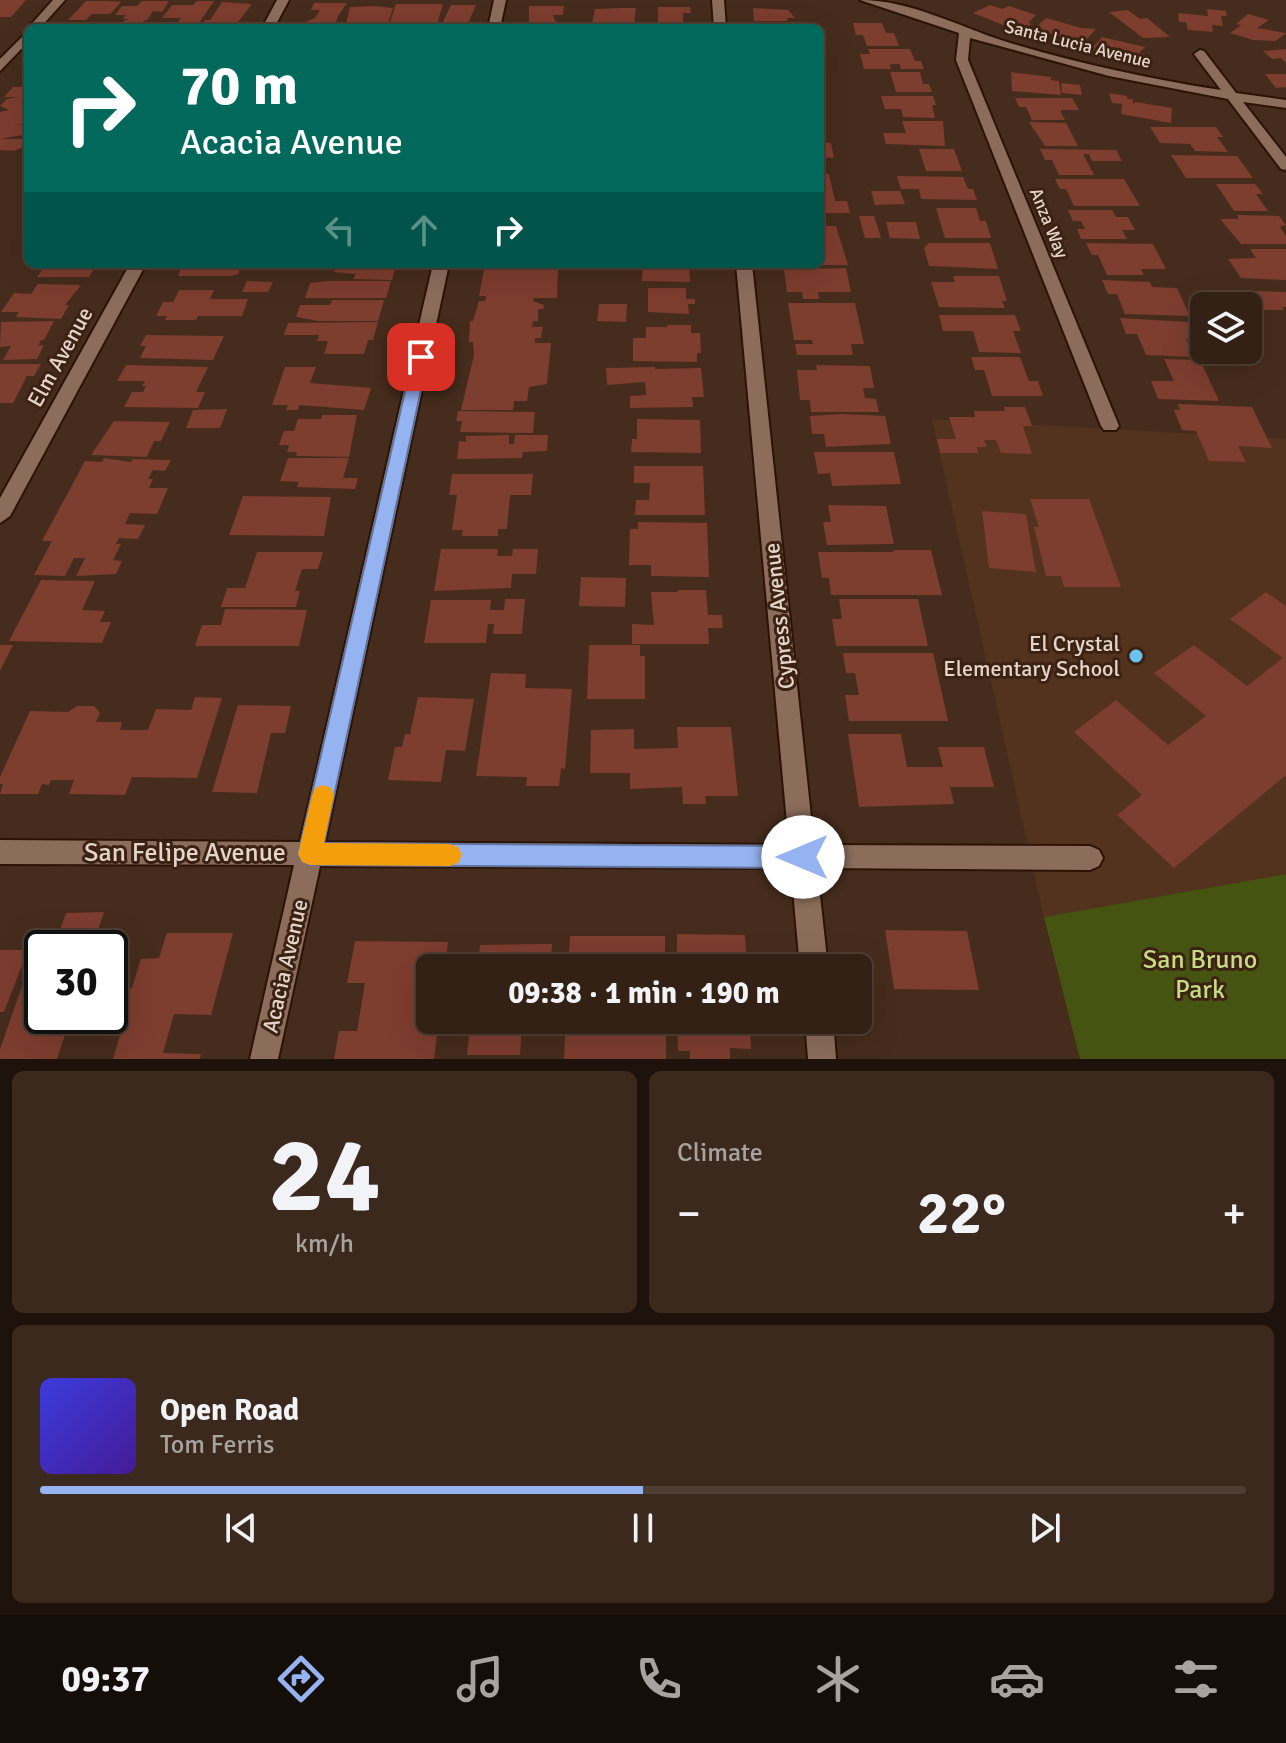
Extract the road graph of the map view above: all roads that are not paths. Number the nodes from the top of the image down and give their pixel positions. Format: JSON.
{"nodes":[{"id":1,"x":59,"y":0,"type":"edge"},
{"id":2,"x":283,"y":0,"type":"edge"},
{"id":3,"x":500,"y":0,"type":"edge"},
{"id":4,"x":718,"y":0,"type":"edge"},
{"id":5,"x":866,"y":0,"type":"edge"},
{"id":6,"x":38,"y":24,"type":"edge"},
{"id":7,"x":270,"y":24,"type":"edge"},
{"id":8,"x":495,"y":24,"type":"edge"},
{"id":9,"x":720,"y":24,"type":"edge"},
{"id":10,"x":965,"y":33,"type":"junction"},
{"id":11,"x":24,"y":40,"type":"edge"},
{"id":12,"x":1200,"y":54,"type":"dead end"},
{"id":13,"x":0,"y":67,"type":"edge"},
{"id":14,"x":1233,"y":96,"type":"junction"},
{"id":15,"x":1286,"y":104,"type":"edge"},
{"id":16,"x":1286,"y":166,"type":"edge"},
{"id":17,"x":136,"y":268,"type":"edge"},
{"id":18,"x":440,"y":268,"type":"edge"},
{"id":19,"x":744,"y":268,"type":"edge"},
{"id":20,"x":1110,"y":426,"type":"dead end"},
{"id":21,"x":0,"y":516,"type":"edge"},
{"id":22,"x":0,"y":852,"type":"edge"},
{"id":23,"x":310,"y":854,"type":"junction"},
{"id":24,"x":803,"y":857,"type":"junction"},
{"id":25,"x":1090,"y":858,"type":"dead end"},
{"id":26,"x":813,"y":954,"type":"edge"},
{"id":27,"x":820,"y":1034,"type":"edge"},
{"id":28,"x":264,"y":1059,"type":"edge"},
{"id":29,"x":822,"y":1059,"type":"edge"}],
"edges":[{"from":1,"to":6,"type":"street"},
{"from":2,"to":7,"type":"street"},
{"from":3,"to":8,"type":"street"},
{"from":4,"to":9,"type":"street"},
{"from":5,"to":10,"type":"street","name":"Santa Lucia Avenue"},
{"from":10,"to":14,"type":"street","name":"Santa Lucia Avenue"},
{"from":10,"to":20,"type":"street","name":"Anza Way"},
{"from":11,"to":13,"type":"street"},
{"from":12,"to":14,"type":"street"},
{"from":14,"to":15,"type":"street","name":"Santa Lucia Avenue"},
{"from":14,"to":16,"type":"street"},
{"from":17,"to":21,"type":"street","name":"Elm Avenue"},
{"from":18,"to":23,"type":"street","name":"Acacia Avenue"},
{"from":19,"to":24,"type":"street","name":"Cypress Avenue"},
{"from":22,"to":23,"type":"street","name":"San Felipe Avenue"},
{"from":23,"to":24,"type":"street","name":"San Felipe Avenue"},
{"from":23,"to":28,"type":"street","name":"Acacia Avenue"},
{"from":24,"to":25,"type":"street","name":"San Felipe Avenue"},
{"from":24,"to":26,"type":"street","name":"Cypress Avenue"},
{"from":27,"to":29,"type":"street"}]}
